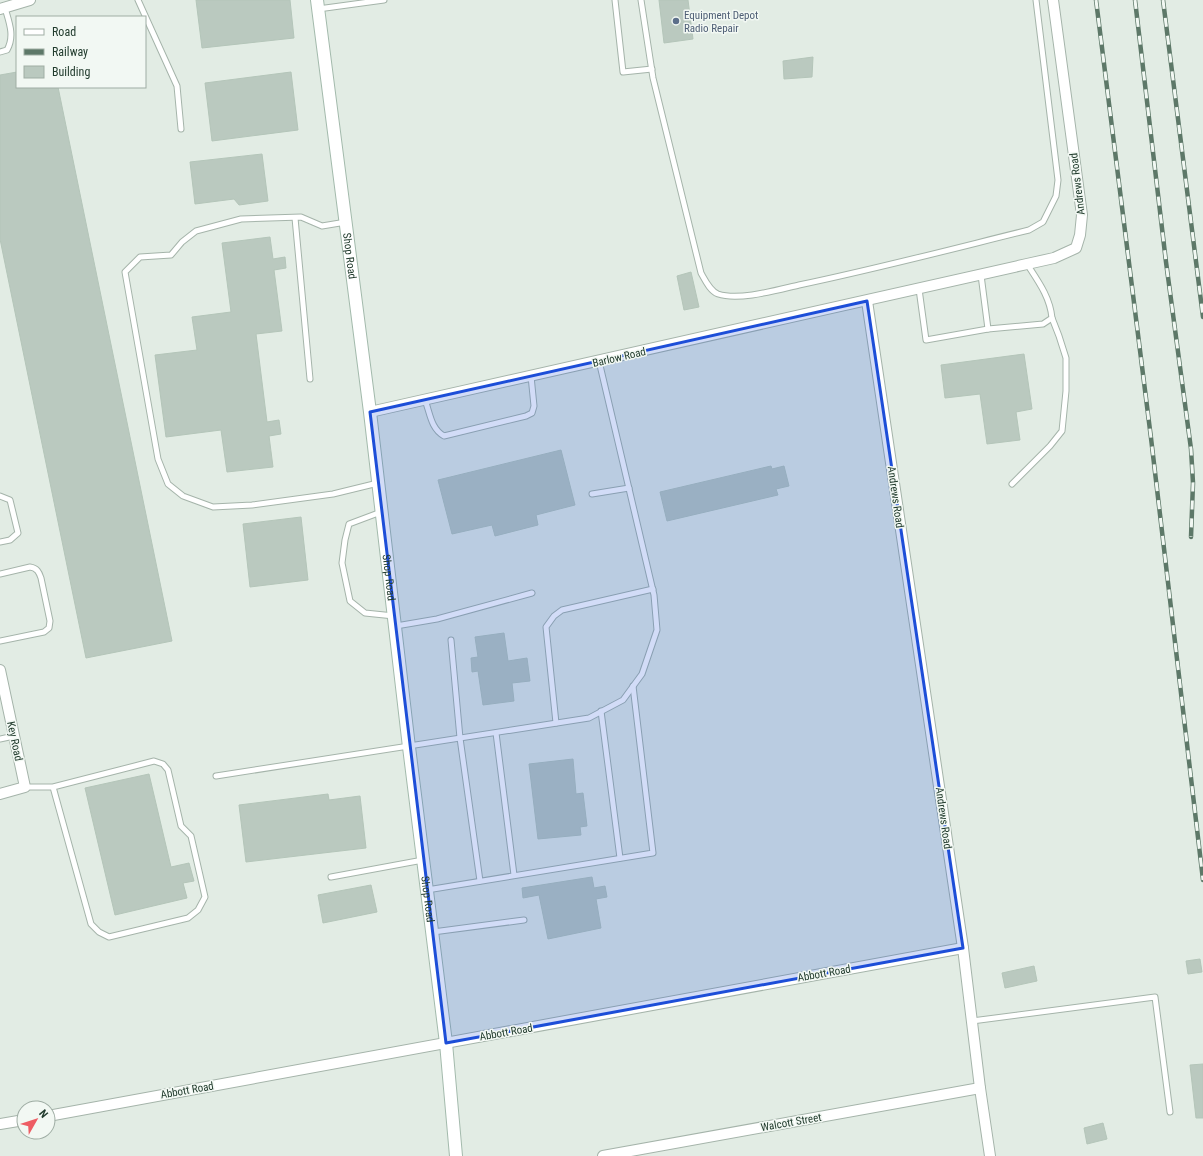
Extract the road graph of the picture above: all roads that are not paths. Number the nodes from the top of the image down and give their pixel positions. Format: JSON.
{"nodes":[{"id":1,"x":30,"y":0,"type":"edge"},
{"id":2,"x":138,"y":0,"type":"edge"},
{"id":3,"x":384,"y":0,"type":"edge"},
{"id":4,"x":615,"y":0,"type":"edge"},
{"id":5,"x":641,"y":0,"type":"edge"},
{"id":6,"x":1036,"y":0,"type":"edge"},
{"id":7,"x":1053,"y":0,"type":"edge"},
{"id":8,"x":318,"y":4,"type":"edge"},
{"id":9,"x":2,"y":8,"type":"edge"},
{"id":10,"x":145,"y":16,"type":"edge"},
{"id":11,"x":146,"y":18,"type":"edge"},
{"id":12,"x":0,"y":52,"type":"edge"},
{"id":13,"x":652,"y":69,"type":"junction"},
{"id":14,"x":181,"y":129,"type":"dead end"},
{"id":15,"x":295,"y":218,"type":"junction"},
{"id":16,"x":346,"y":222,"type":"junction"},
{"id":17,"x":1027,"y":264,"type":"junction"},
{"id":18,"x":981,"y":275,"type":"junction"},
{"id":19,"x":918,"y":289,"type":"junction"},
{"id":20,"x":867,"y":301,"type":"junction"},
{"id":21,"x":1052,"y":318,"type":"junction"},
{"id":22,"x":988,"y":329,"type":"junction"},
{"id":23,"x":599,"y":361,"type":"junction"},
{"id":24,"x":531,"y":376,"type":"junction"},
{"id":25,"x":310,"y":380,"type":"dead end"},
{"id":26,"x":425,"y":400,"type":"junction"},
{"id":27,"x":370,"y":412,"type":"junction"},
{"id":28,"x":378,"y":483,"type":"junction"},
{"id":29,"x":1012,"y":484,"type":"dead end"},
{"id":30,"x":629,"y":488,"type":"junction"},
{"id":31,"x":592,"y":494,"type":"dead end"},
{"id":32,"x":0,"y":496,"type":"edge"},
{"id":33,"x":382,"y":511,"type":"junction"},
{"id":34,"x":0,"y":542,"type":"edge"},
{"id":35,"x":0,"y":574,"type":"edge"},
{"id":36,"x":653,"y":589,"type":"junction"},
{"id":37,"x":532,"y":593,"type":"dead end"},
{"id":38,"x":394,"y":621,"type":"junction"},
{"id":39,"x":451,"y":640,"type":"dead end"},
{"id":40,"x":0,"y":641,"type":"edge"},
{"id":41,"x":0,"y":670,"type":"edge"},
{"id":42,"x":633,"y":686,"type":"junction"},
{"id":43,"x":601,"y":711,"type":"junction"},
{"id":44,"x":556,"y":723,"type":"junction"},
{"id":45,"x":496,"y":733,"type":"junction"},
{"id":46,"x":14,"y":736,"type":"junction"},
{"id":47,"x":460,"y":738,"type":"junction"},
{"id":48,"x":0,"y":739,"type":"edge"},
{"id":49,"x":409,"y":747,"type":"junction"},
{"id":50,"x":216,"y":776,"type":"dead end"},
{"id":51,"x":53,"y":787,"type":"junction"},
{"id":52,"x":25,"y":788,"type":"junction"},
{"id":53,"x":0,"y":794,"type":"edge"},
{"id":54,"x":620,"y":858,"type":"junction"},
{"id":55,"x":423,"y":860,"type":"junction"},
{"id":56,"x":514,"y":876,"type":"junction"},
{"id":57,"x":331,"y":877,"type":"dead end"},
{"id":58,"x":480,"y":881,"type":"junction"},
{"id":59,"x":426,"y":890,"type":"junction"},
{"id":60,"x":524,"y":920,"type":"dead end"},
{"id":61,"x":432,"y":932,"type":"junction"},
{"id":62,"x":963,"y":948,"type":"junction"},
{"id":63,"x":972,"y":1022,"type":"junction"},
{"id":64,"x":446,"y":1043,"type":"junction"},
{"id":65,"x":980,"y":1088,"type":"junction"},
{"id":66,"x":1170,"y":1112,"type":"dead end"},
{"id":67,"x":56,"y":1115,"type":"edge"},
{"id":68,"x":16,"y":1121,"type":"edge"},
{"id":69,"x":0,"y":1124,"type":"edge"},
{"id":70,"x":456,"y":1156,"type":"edge"},
{"id":71,"x":603,"y":1156,"type":"edge"},
{"id":72,"x":990,"y":1156,"type":"edge"}],
"edges":[{"from":1,"to":9,"type":"street"},
{"from":2,"to":10,"type":"lane"},
{"from":3,"to":8,"type":"lane"},
{"from":4,"to":13,"type":"lane"},
{"from":5,"to":13,"type":"lane"},
{"from":6,"to":13,"type":"lane"},
{"from":7,"to":17,"type":"street","name":"Andrews Road"},
{"from":8,"to":16,"type":"street","name":"Shop Road"},
{"from":9,"to":12,"type":"lane"},
{"from":11,"to":14,"type":"lane"},
{"from":15,"to":16,"type":"lane"},
{"from":15,"to":25,"type":"lane"},
{"from":15,"to":28,"type":"lane"},
{"from":16,"to":27,"type":"street","name":"Shop Road"},
{"from":17,"to":18,"type":"street","name":"Andrews Road"},
{"from":17,"to":21,"type":"lane"},
{"from":18,"to":19,"type":"street","name":"Andrews Road"},
{"from":18,"to":22,"type":"lane"},
{"from":19,"to":20,"type":"street","name":"Andrews Road"},
{"from":19,"to":22,"type":"lane"},
{"from":20,"to":23,"type":"street","name":"Barlow Road"},
{"from":20,"to":62,"type":"street","name":"Andrews Road"},
{"from":21,"to":22,"type":"lane"},
{"from":21,"to":29,"type":"lane"},
{"from":23,"to":24,"type":"street","name":"Barlow Road"},
{"from":23,"to":30,"type":"lane"},
{"from":24,"to":26,"type":"street","name":"Barlow Road"},
{"from":24,"to":26,"type":"lane"},
{"from":26,"to":27,"type":"street","name":"Barlow Road"},
{"from":27,"to":28,"type":"street","name":"Shop Road"},
{"from":28,"to":33,"type":"street","name":"Shop Road"},
{"from":30,"to":31,"type":"lane"},
{"from":30,"to":36,"type":"lane"},
{"from":32,"to":34,"type":"lane"},
{"from":33,"to":38,"type":"street","name":"Shop Road"},
{"from":33,"to":38,"type":"lane"},
{"from":35,"to":40,"type":"lane"},
{"from":36,"to":42,"type":"lane"},
{"from":36,"to":44,"type":"lane"},
{"from":37,"to":38,"type":"lane"},
{"from":38,"to":49,"type":"street","name":"Shop Road"},
{"from":39,"to":47,"type":"lane"},
{"from":41,"to":46,"type":"street","name":"Key Road"},
{"from":42,"to":43,"type":"lane"},
{"from":42,"to":54,"type":"lane"},
{"from":43,"to":44,"type":"lane"},
{"from":43,"to":54,"type":"lane"},
{"from":44,"to":45,"type":"lane"},
{"from":45,"to":47,"type":"lane"},
{"from":45,"to":56,"type":"lane"},
{"from":46,"to":48,"type":"lane"},
{"from":46,"to":52,"type":"street","name":"Key Road"},
{"from":47,"to":49,"type":"lane"},
{"from":47,"to":58,"type":"lane"},
{"from":49,"to":50,"type":"lane"},
{"from":49,"to":55,"type":"street","name":"Shop Road"},
{"from":51,"to":51,"type":"lane"},
{"from":51,"to":52,"type":"lane"},
{"from":52,"to":53,"type":"street"},
{"from":54,"to":56,"type":"lane"},
{"from":55,"to":57,"type":"lane"},
{"from":55,"to":59,"type":"street","name":"Shop Road"},
{"from":56,"to":58,"type":"lane"},
{"from":58,"to":59,"type":"lane"},
{"from":59,"to":61,"type":"street","name":"Shop Road"},
{"from":60,"to":61,"type":"lane"},
{"from":61,"to":64,"type":"street","name":"Shop Road"},
{"from":62,"to":63,"type":"street","name":"Andrews Road"},
{"from":62,"to":64,"type":"street","name":"Abbott Road"},
{"from":63,"to":65,"type":"street","name":"Andrews Road"},
{"from":63,"to":66,"type":"lane"},
{"from":64,"to":67,"type":"street","name":"Abbott Road"},
{"from":64,"to":70,"type":"street","name":"Shop Road"},
{"from":65,"to":71,"type":"street","name":"Walcott Street"},
{"from":65,"to":72,"type":"street","name":"Andrews Road"},
{"from":68,"to":69,"type":"street"}]}
